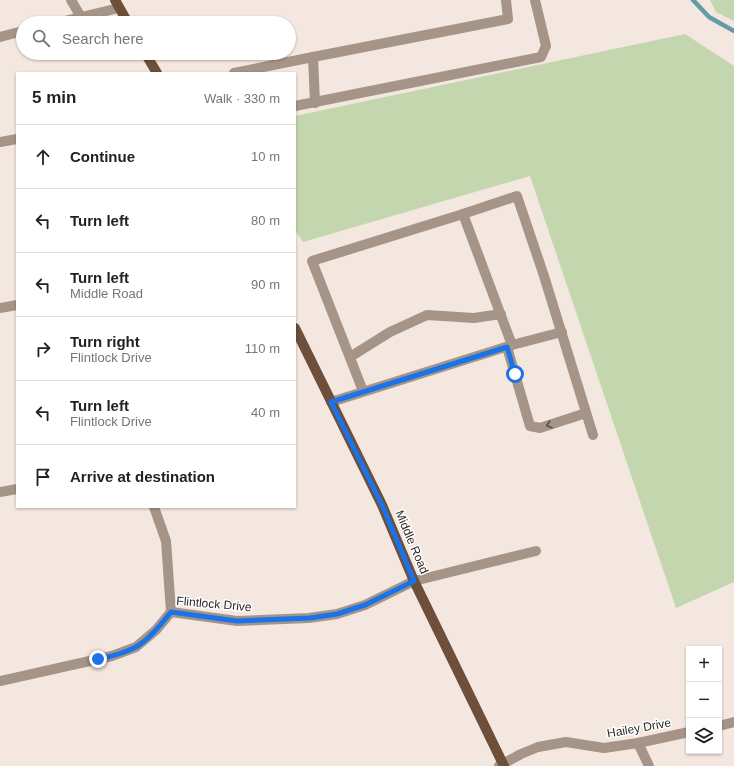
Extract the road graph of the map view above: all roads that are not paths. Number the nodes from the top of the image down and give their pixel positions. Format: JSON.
{"nodes":[{"id":1,"x":71,"y":0,"type":"edge"},
{"id":2,"x":506,"y":0,"type":"edge"},
{"id":3,"x":535,"y":0,"type":"edge"},
{"id":4,"x":117,"y":4,"type":"edge"},
{"id":5,"x":80,"y":16,"type":"edge"},
{"id":6,"x":84,"y":16,"type":"edge"},
{"id":7,"x":124,"y":16,"type":"edge"},
{"id":8,"x":16,"y":33,"type":"edge"},
{"id":9,"x":0,"y":37,"type":"edge"},
{"id":10,"x":313,"y":57,"type":"junction"},
{"id":11,"x":149,"y":60,"type":"edge"},
{"id":12,"x":156,"y":72,"type":"edge"},
{"id":13,"x":239,"y":72,"type":"edge"},
{"id":14,"x":315,"y":102,"type":"junction"},
{"id":15,"x":296,"y":106,"type":"edge"},
{"id":16,"x":16,"y":139,"type":"edge"},
{"id":17,"x":0,"y":142,"type":"edge"},
{"id":18,"x":463,"y":214,"type":"junction"},
{"id":19,"x":16,"y":305,"type":"edge"},
{"id":20,"x":0,"y":308,"type":"edge"},
{"id":21,"x":501,"y":314,"type":"junction"},
{"id":22,"x":296,"y":330,"type":"edge"},
{"id":23,"x":562,"y":332,"type":"junction"},
{"id":24,"x":510,"y":346,"type":"junction"},
{"id":25,"x":350,"y":358,"type":"junction"},
{"id":26,"x":363,"y":392,"type":"junction"},
{"id":27,"x":331,"y":402,"type":"junction"},
{"id":28,"x":586,"y":413,"type":"junction"},
{"id":29,"x":593,"y":436,"type":"dead end"},
{"id":30,"x":16,"y":489,"type":"edge"},
{"id":31,"x":0,"y":492,"type":"edge"},
{"id":32,"x":154,"y":508,"type":"edge"},
{"id":33,"x":536,"y":550,"type":"dead end"},
{"id":34,"x":414,"y":581,"type":"junction"},
{"id":35,"x":171,"y":612,"type":"junction"},
{"id":36,"x":0,"y":681,"type":"edge"},
{"id":37,"x":734,"y":722,"type":"edge"},
{"id":38,"x":722,"y":725,"type":"edge"},
{"id":39,"x":686,"y":733,"type":"edge"},
{"id":40,"x":638,"y":744,"type":"junction"},
{"id":41,"x":502,"y":766,"type":"edge"},
{"id":42,"x":649,"y":766,"type":"edge"}],
"edges":[{"from":1,"to":5,"type":"street"},
{"from":2,"to":10,"type":"street"},
{"from":3,"to":14,"type":"street"},
{"from":4,"to":6,"type":"street"},
{"from":4,"to":7,"type":"main road"},
{"from":8,"to":9,"type":"street"},
{"from":10,"to":13,"type":"street"},
{"from":10,"to":14,"type":"street"},
{"from":11,"to":12,"type":"main road"},
{"from":14,"to":15,"type":"street"},
{"from":16,"to":17,"type":"street"},
{"from":18,"to":21,"type":"street"},
{"from":18,"to":23,"type":"street"},
{"from":18,"to":25,"type":"street"},
{"from":19,"to":20,"type":"street"},
{"from":21,"to":24,"type":"street"},
{"from":21,"to":25,"type":"street"},
{"from":22,"to":27,"type":"main road","name":"Middle Road"},
{"from":23,"to":24,"type":"street"},
{"from":23,"to":28,"type":"street"},
{"from":24,"to":26,"type":"street"},
{"from":28,"to":24,"type":"street","one_way":true},
{"from":25,"to":26,"type":"street"},
{"from":26,"to":27,"type":"street"},
{"from":27,"to":34,"type":"main road","name":"Middle Road"},
{"from":28,"to":29,"type":"street"},
{"from":30,"to":31,"type":"street"},
{"from":32,"to":35,"type":"street"},
{"from":33,"to":34,"type":"street","name":"Flintlock Drive"},
{"from":34,"to":35,"type":"street","name":"Flintlock Drive"},
{"from":34,"to":41,"type":"main road","name":"Middle Road"},
{"from":35,"to":36,"type":"street","name":"Flintlock Drive"},
{"from":37,"to":38,"type":"street"},
{"from":39,"to":40,"type":"street","name":"Hailey Drive"},
{"from":40,"to":41,"type":"street","name":"Hailey Drive"},
{"from":40,"to":42,"type":"street"}]}
